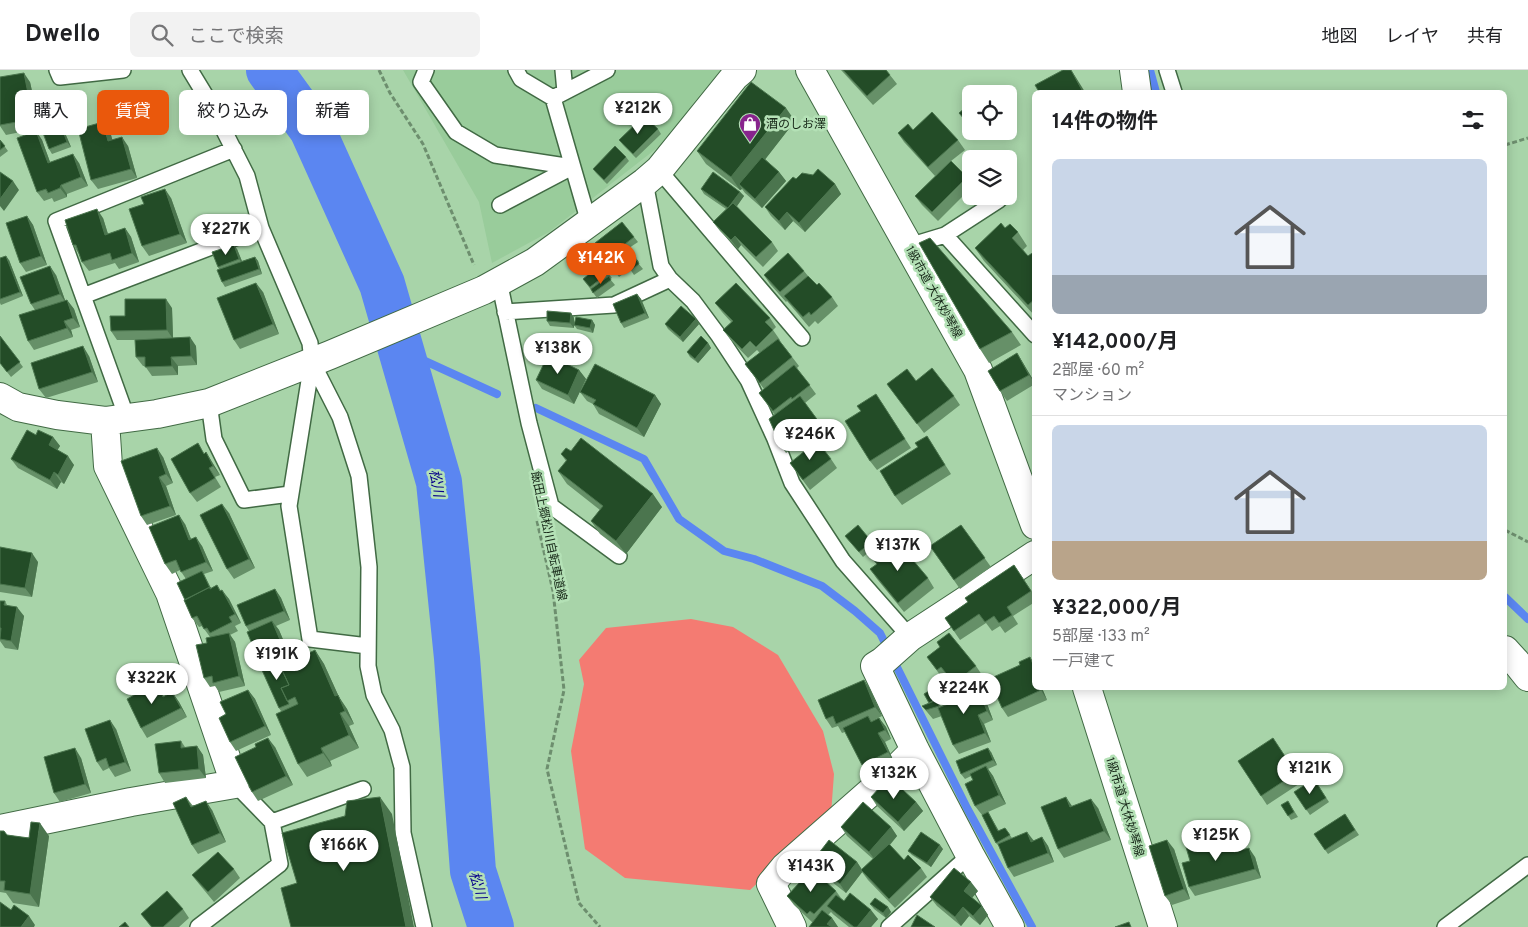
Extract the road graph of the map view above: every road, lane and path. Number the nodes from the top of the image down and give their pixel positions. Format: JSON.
{"nodes":[{"id":1,"x":56,"y":70,"type":"edge"},
{"id":2,"x":123,"y":70,"type":"edge"},
{"id":3,"x":190,"y":70,"type":"edge"},
{"id":4,"x":380,"y":70,"type":"edge"},
{"id":5,"x":426,"y":70,"type":"edge"},
{"id":6,"x":516,"y":70,"type":"edge"},
{"id":7,"x":563,"y":70,"type":"edge"},
{"id":8,"x":607,"y":70,"type":"edge"},
{"id":9,"x":742,"y":70,"type":"edge"},
{"id":10,"x":810,"y":70,"type":"edge"},
{"id":11,"x":1134,"y":70,"type":"edge"},
{"id":12,"x":1167,"y":70,"type":"edge"},
{"id":13,"x":1137,"y":90,"type":"edge"},
{"id":14,"x":1173,"y":90,"type":"edge"},
{"id":15,"x":559,"y":95,"type":"junction"},
{"id":16,"x":1528,"y":138,"type":"edge"},
{"id":17,"x":1507,"y":144,"type":"edge"},
{"id":18,"x":234,"y":149,"type":"junction"},
{"id":19,"x":572,"y":167,"type":"junction"},
{"id":20,"x":652,"y":176,"type":"junction"},
{"id":21,"x":500,"y":205,"type":"dead end"},
{"id":22,"x":992,"y":205,"type":"edge"},
{"id":23,"x":589,"y":223,"type":"junction"},
{"id":24,"x":261,"y":228,"type":"junction"},
{"id":25,"x":945,"y":235,"type":"junction"},
{"id":26,"x":908,"y":247,"type":"junction"},
{"id":27,"x":670,"y":279,"type":"junction"},
{"id":28,"x":485,"y":288,"type":"junction"},
{"id":29,"x":83,"y":296,"type":"junction"},
{"id":30,"x":505,"y":312,"type":"junction"},
{"id":31,"x":1032,"y":332,"type":"edge"},
{"id":32,"x":802,"y":338,"type":"dead end"},
{"id":33,"x":321,"y":358,"type":"junction"},
{"id":34,"x":0,"y":396,"type":"edge"},
{"id":35,"x":209,"y":403,"type":"junction"},
{"id":36,"x":116,"y":419,"type":"junction"},
{"id":37,"x":290,"y":494,"type":"junction"},
{"id":38,"x":536,"y":514,"type":"dead end"},
{"id":39,"x":1032,"y":517,"type":"edge"},
{"id":40,"x":1507,"y":531,"type":"edge"},
{"id":41,"x":1528,"y":542,"type":"edge"},
{"id":42,"x":619,"y":556,"type":"edge"},
{"id":43,"x":1032,"y":557,"type":"edge"},
{"id":44,"x":906,"y":640,"type":"junction"},
{"id":45,"x":368,"y":646,"type":"junction"},
{"id":46,"x":1507,"y":652,"type":"edge"},
{"id":47,"x":1528,"y":677,"type":"edge"},
{"id":48,"x":1088,"y":690,"type":"edge"},
{"id":49,"x":915,"y":750,"type":"junction"},
{"id":50,"x":234,"y":784,"type":"junction"},
{"id":51,"x":363,"y":788,"type":"dead end"},
{"id":52,"x":272,"y":822,"type":"junction"},
{"id":53,"x":0,"y":828,"type":"edge"},
{"id":54,"x":970,"y":855,"type":"junction"},
{"id":55,"x":1528,"y":865,"type":"edge"},
{"id":56,"x":198,"y":927,"type":"edge"},
{"id":57,"x":424,"y":927,"type":"edge"},
{"id":58,"x":600,"y":927,"type":"edge"},
{"id":59,"x":792,"y":927,"type":"edge"},
{"id":60,"x":889,"y":927,"type":"edge"},
{"id":61,"x":1010,"y":927,"type":"edge"},
{"id":62,"x":1163,"y":927,"type":"edge"},
{"id":63,"x":1445,"y":927,"type":"edge"}],
"edges":[{"from":1,"to":2,"type":"lane"},
{"from":3,"to":18,"type":"lane"},
{"from":4,"to":28,"type":"path"},
{"from":5,"to":19,"type":"lane"},
{"from":6,"to":15,"type":"lane"},
{"from":7,"to":15,"type":"lane"},
{"from":8,"to":15,"type":"lane"},
{"from":9,"to":20,"type":"street"},
{"from":10,"to":26,"type":"street","name":"1級市道 大休妙琴線"},
{"from":11,"to":13,"type":"street"},
{"from":12,"to":14,"type":"lane"},
{"from":15,"to":19,"type":"lane"},
{"from":16,"to":17,"type":"path"},
{"from":18,"to":24,"type":"lane"},
{"from":18,"to":29,"type":"lane"},
{"from":19,"to":21,"type":"lane"},
{"from":19,"to":23,"type":"lane"},
{"from":20,"to":23,"type":"street"},
{"from":20,"to":27,"type":"lane"},
{"from":20,"to":32,"type":"lane"},
{"from":22,"to":25,"type":"lane"},
{"from":23,"to":28,"type":"street"},
{"from":24,"to":29,"type":"lane"},
{"from":24,"to":33,"type":"lane"},
{"from":25,"to":26,"type":"lane"},
{"from":25,"to":31,"type":"lane"},
{"from":26,"to":39,"type":"street","name":"1級市道 大休妙琴線"},
{"from":27,"to":30,"type":"lane"},
{"from":27,"to":44,"type":"lane"},
{"from":28,"to":30,"type":"lane"},
{"from":28,"to":33,"type":"street"},
{"from":29,"to":36,"type":"lane"},
{"from":30,"to":42,"type":"lane"},
{"from":33,"to":35,"type":"street"},
{"from":33,"to":37,"type":"lane"},
{"from":33,"to":45,"type":"lane"},
{"from":34,"to":36,"type":"street"},
{"from":35,"to":36,"type":"street"},
{"from":35,"to":37,"type":"lane"},
{"from":36,"to":50,"type":"street"},
{"from":37,"to":45,"type":"lane"},
{"from":38,"to":58,"type":"path","name":"飯田上郷松川自転車道線"},
{"from":40,"to":41,"type":"path"},
{"from":43,"to":44,"type":"street"},
{"from":44,"to":49,"type":"street"},
{"from":45,"to":57,"type":"lane"},
{"from":46,"to":47,"type":"street"},
{"from":48,"to":62,"type":"street","name":"1級市道 大休妙琴線"},
{"from":49,"to":54,"type":"street"},
{"from":49,"to":59,"type":"street"},
{"from":50,"to":52,"type":"lane"},
{"from":50,"to":53,"type":"street"},
{"from":51,"to":52,"type":"lane"},
{"from":52,"to":56,"type":"lane"},
{"from":54,"to":60,"type":"lane"},
{"from":54,"to":61,"type":"street"},
{"from":55,"to":63,"type":"lane"}]}
